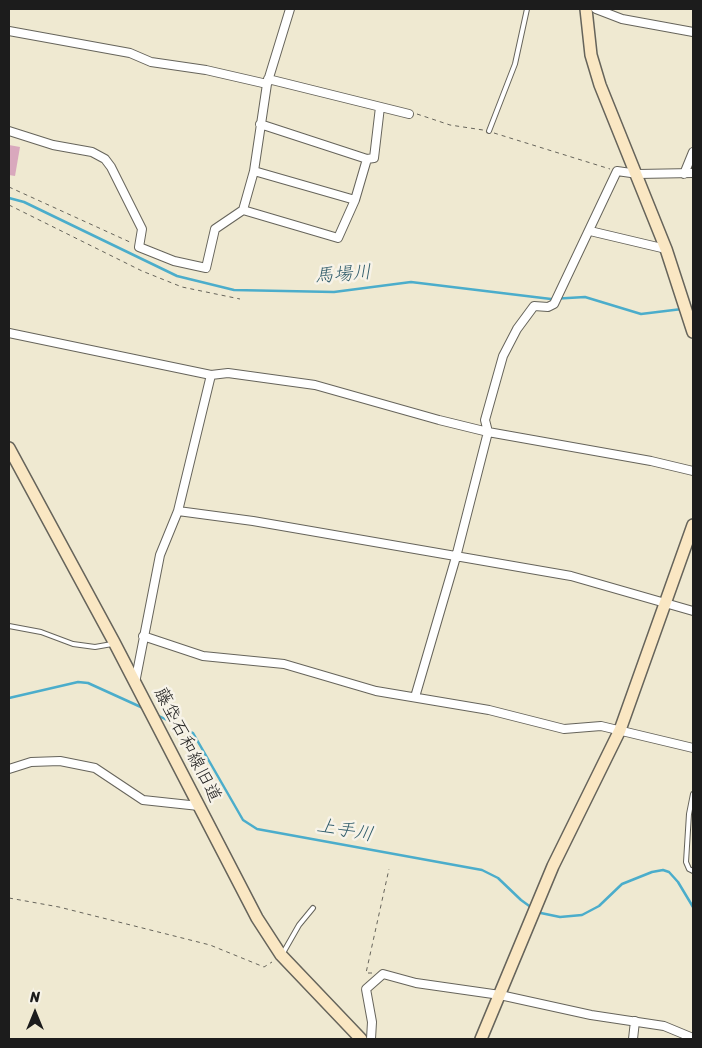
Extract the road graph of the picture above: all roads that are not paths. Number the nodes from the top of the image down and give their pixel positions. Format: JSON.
{"nodes":[{"id":1,"x":290,"y":9,"type":"edge"},
{"id":2,"x":527,"y":9,"type":"edge"},
{"id":3,"x":586,"y":9,"type":"edge"},
{"id":4,"x":596,"y":9,"type":"edge"},
{"id":5,"x":9,"y":31,"type":"edge"},
{"id":6,"x":693,"y":32,"type":"edge"},
{"id":7,"x":268,"y":82,"type":"junction"},
{"id":8,"x":380,"y":107,"type":"junction"},
{"id":9,"x":409,"y":114,"type":"road end"},
{"id":10,"x":260,"y":124,"type":"junction"},
{"id":11,"x":9,"y":131,"type":"edge"},
{"id":12,"x":489,"y":131,"type":"road end"},
{"id":13,"x":693,"y":152,"type":"edge"},
{"id":14,"x":367,"y":159,"type":"junction"},
{"id":15,"x":254,"y":171,"type":"junction"},
{"id":16,"x":693,"y":173,"type":"edge"},
{"id":17,"x":638,"y":174,"type":"junction"},
{"id":18,"x":684,"y":174,"type":"junction"},
{"id":19,"x":355,"y":200,"type":"junction"},
{"id":20,"x":243,"y":210,"type":"junction"},
{"id":21,"x":590,"y":231,"type":"junction"},
{"id":22,"x":666,"y":249,"type":"junction"},
{"id":23,"x":693,"y":332,"type":"edge"},
{"id":24,"x":9,"y":333,"type":"edge"},
{"id":25,"x":211,"y":375,"type":"junction"},
{"id":26,"x":488,"y":432,"type":"junction"},
{"id":27,"x":9,"y":448,"type":"edge"},
{"id":28,"x":693,"y":471,"type":"edge"},
{"id":29,"x":178,"y":512,"type":"junction"},
{"id":30,"x":693,"y":525,"type":"edge"},
{"id":31,"x":456,"y":557,"type":"junction"},
{"id":32,"x":665,"y":604,"type":"junction"},
{"id":33,"x":693,"y":611,"type":"edge"},
{"id":34,"x":9,"y":626,"type":"edge"},
{"id":35,"x":143,"y":636,"type":"junction"},
{"id":36,"x":114,"y":642,"type":"junction"},
{"id":37,"x":135,"y":684,"type":"junction"},
{"id":38,"x":416,"y":697,"type":"junction"},
{"id":39,"x":620,"y":730,"type":"junction"},
{"id":40,"x":693,"y":748,"type":"edge"},
{"id":41,"x":9,"y":769,"type":"edge"},
{"id":42,"x":693,"y":794,"type":"edge"},
{"id":43,"x":199,"y":806,"type":"junction"},
{"id":44,"x":693,"y":871,"type":"edge"},
{"id":45,"x":313,"y":908,"type":"dead end"},
{"id":46,"x":282,"y":955,"type":"junction"},
{"id":47,"x":500,"y":995,"type":"junction"},
{"id":48,"x":635,"y":1021,"type":"junction"},
{"id":49,"x":693,"y":1038,"type":"edge"},
{"id":50,"x":361,"y":1039,"type":"edge"},
{"id":51,"x":371,"y":1039,"type":"edge"},
{"id":52,"x":481,"y":1039,"type":"edge"},
{"id":53,"x":632,"y":1039,"type":"edge"}],
"edges":[{"from":1,"to":7,"type":"street"},
{"from":2,"to":12,"type":"lane"},
{"from":3,"to":17,"type":"street"},
{"from":4,"to":6,"type":"street"},
{"from":5,"to":7,"type":"street"},
{"from":7,"to":8,"type":"street"},
{"from":7,"to":10,"type":"street"},
{"from":8,"to":9,"type":"street"},
{"from":8,"to":14,"type":"street"},
{"from":10,"to":14,"type":"street"},
{"from":10,"to":15,"type":"street"},
{"from":11,"to":20,"type":"street"},
{"from":13,"to":18,"type":"street"},
{"from":14,"to":19,"type":"street"},
{"from":15,"to":19,"type":"street"},
{"from":15,"to":20,"type":"street"},
{"from":16,"to":18,"type":"street"},
{"from":17,"to":18,"type":"street"},
{"from":17,"to":21,"type":"street"},
{"from":17,"to":22,"type":"street"},
{"from":19,"to":20,"type":"street"},
{"from":21,"to":22,"type":"street"},
{"from":21,"to":26,"type":"street"},
{"from":22,"to":23,"type":"street"},
{"from":24,"to":25,"type":"street"},
{"from":25,"to":26,"type":"street"},
{"from":25,"to":29,"type":"street"},
{"from":26,"to":28,"type":"street"},
{"from":26,"to":31,"type":"street"},
{"from":27,"to":36,"type":"street","name":"藤垈石和線旧道"},
{"from":29,"to":31,"type":"street"},
{"from":29,"to":35,"type":"street"},
{"from":30,"to":32,"type":"street"},
{"from":31,"to":32,"type":"street"},
{"from":31,"to":38,"type":"street"},
{"from":32,"to":33,"type":"street"},
{"from":32,"to":39,"type":"street"},
{"from":34,"to":36,"type":"lane"},
{"from":35,"to":37,"type":"street"},
{"from":35,"to":38,"type":"street"},
{"from":36,"to":37,"type":"street","name":"藤垈石和線旧道"},
{"from":37,"to":43,"type":"street","name":"藤垈石和線旧道"},
{"from":38,"to":39,"type":"street"},
{"from":39,"to":40,"type":"street"},
{"from":39,"to":47,"type":"street"},
{"from":41,"to":43,"type":"street"},
{"from":42,"to":44,"type":"lane"},
{"from":43,"to":46,"type":"street","name":"藤垈石和線旧道"},
{"from":45,"to":46,"type":"lane"},
{"from":46,"to":50,"type":"street","name":"藤垈石和線旧道"},
{"from":47,"to":48,"type":"street"},
{"from":47,"to":51,"type":"street"},
{"from":47,"to":52,"type":"street"},
{"from":48,"to":49,"type":"street"},
{"from":48,"to":53,"type":"street"}]}
